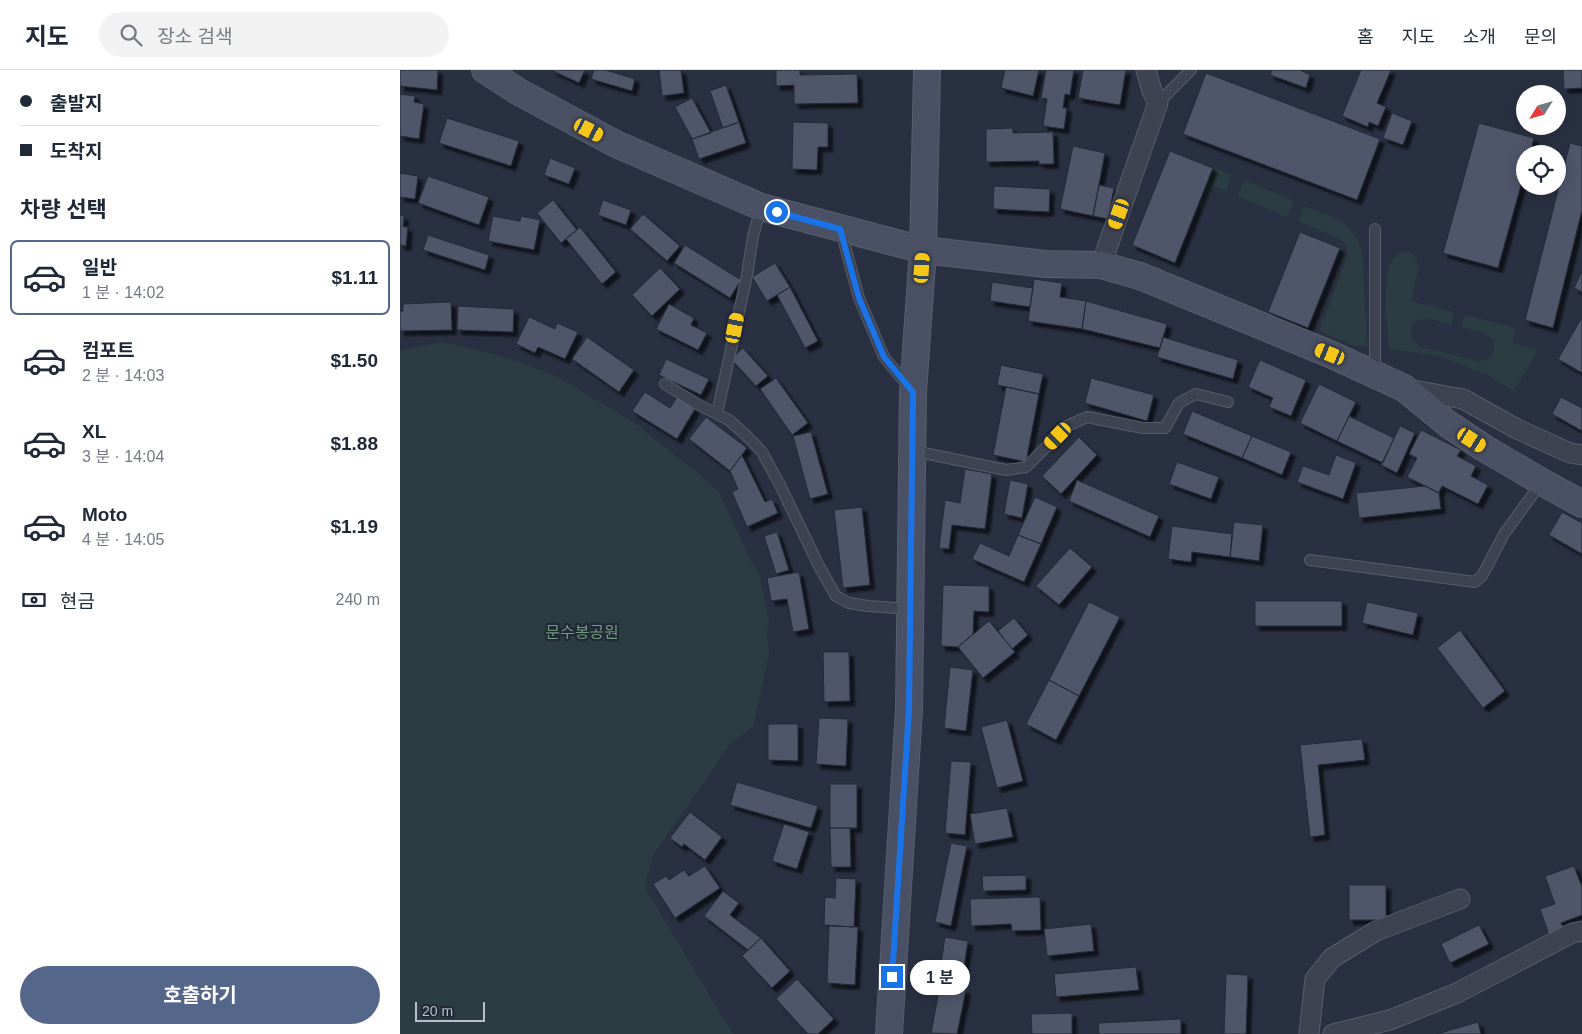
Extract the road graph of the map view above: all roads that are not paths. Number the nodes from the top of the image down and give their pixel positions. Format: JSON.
{"nodes":[{"id":1,"x":485,"y":70,"type":"edge"},
{"id":2,"x":927,"y":70,"type":"edge"},
{"id":3,"x":1146,"y":70,"type":"edge"},
{"id":4,"x":1191,"y":70,"type":"edge"},
{"id":5,"x":1158,"y":103,"type":"junction"},
{"id":6,"x":761,"y":207,"type":"junction"},
{"id":7,"x":840,"y":229,"type":"junction"},
{"id":8,"x":1375,"y":229,"type":"dead end"},
{"id":9,"x":923,"y":250,"type":"junction"},
{"id":10,"x":1102,"y":265,"type":"junction"},
{"id":11,"x":1375,"y":375,"type":"junction"},
{"id":12,"x":665,"y":384,"type":"dead end"},
{"id":13,"x":1404,"y":388,"type":"junction"},
{"id":14,"x":913,"y":392,"type":"junction"},
{"id":15,"x":1228,"y":402,"type":"dead end"},
{"id":16,"x":717,"y":414,"type":"junction"},
{"id":17,"x":913,"y":451,"type":"junction"},
{"id":18,"x":1582,"y":455,"type":"edge"},
{"id":19,"x":1542,"y":482,"type":"junction"},
{"id":20,"x":1582,"y":504,"type":"edge"},
{"id":21,"x":1310,"y":560,"type":"dead end"},
{"id":22,"x":910,"y":609,"type":"junction"},
{"id":23,"x":1460,"y":900,"type":"dead end"},
{"id":24,"x":1582,"y":931,"type":"edge"},
{"id":25,"x":889,"y":1034,"type":"edge"},
{"id":26,"x":1309,"y":1034,"type":"edge"},
{"id":27,"x":1333,"y":1034,"type":"edge"}],
"edges":[{"from":1,"to":6,"type":"street"},
{"from":2,"to":9,"type":"street"},
{"from":3,"to":5,"type":"street"},
{"from":4,"to":5,"type":"lane"},
{"from":5,"to":10,"type":"street"},
{"from":6,"to":7,"type":"street"},
{"from":6,"to":16,"type":"lane"},
{"from":7,"to":9,"type":"street"},
{"from":7,"to":14,"type":"lane"},
{"from":8,"to":11,"type":"lane"},
{"from":9,"to":10,"type":"street"},
{"from":9,"to":14,"type":"street"},
{"from":10,"to":11,"type":"street"},
{"from":11,"to":13,"type":"street"},
{"from":12,"to":16,"type":"lane"},
{"from":13,"to":18,"type":"street"},
{"from":13,"to":19,"type":"street"},
{"from":14,"to":17,"type":"street"},
{"from":15,"to":17,"type":"lane"},
{"from":16,"to":22,"type":"lane"},
{"from":17,"to":22,"type":"street"},
{"from":19,"to":20,"type":"street"},
{"from":19,"to":21,"type":"lane"},
{"from":22,"to":25,"type":"street"},
{"from":23,"to":26,"type":"street"},
{"from":24,"to":27,"type":"street"}]}
